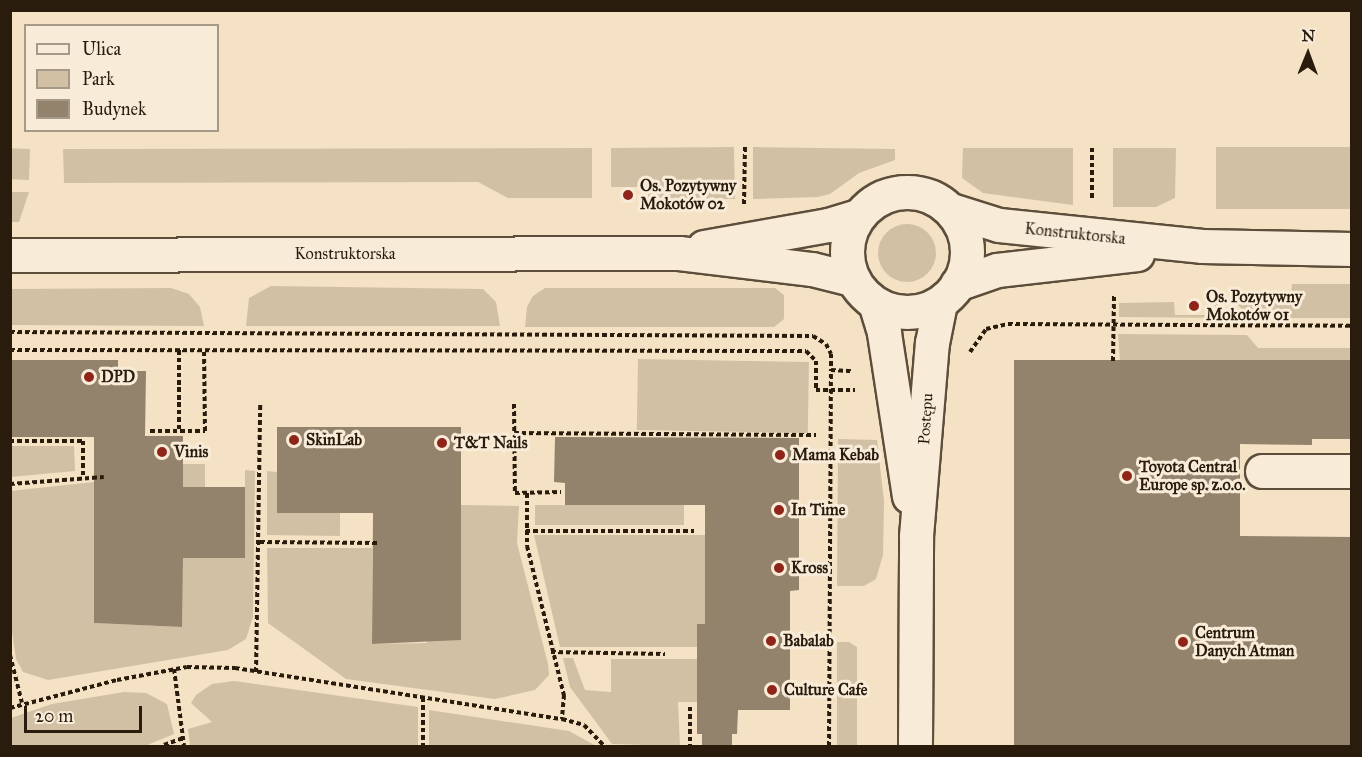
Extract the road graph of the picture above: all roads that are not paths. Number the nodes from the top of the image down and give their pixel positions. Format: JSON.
{"nodes":[{"id":1,"x":951,"y":210,"type":"junction"},
{"id":2,"x":858,"y":216,"type":"junction"},
{"id":3,"x":1202,"y":246,"type":"junction"},
{"id":4,"x":1352,"y":249,"type":"edge"},
{"id":5,"x":679,"y":253,"type":"junction"},
{"id":6,"x":10,"y":255,"type":"edge"},
{"id":7,"x":852,"y":279,"type":"junction"},
{"id":8,"x":948,"y":293,"type":"junction"},
{"id":9,"x":876,"y":306,"type":"junction"},
{"id":10,"x":1262,"y":471,"type":"dead end"},
{"id":11,"x":1352,"y":471,"type":"edge"},
{"id":12,"x":916,"y":536,"type":"junction"},
{"id":13,"x":915,"y":747,"type":"edge"}],
"edges":[{"from":1,"to":2,"type":"street"},
{"from":1,"to":3,"type":"street","name":"Konstruktorska"},
{"from":1,"to":8,"type":"street"},
{"from":2,"to":5,"type":"street","name":"Konstruktorska"},
{"from":2,"to":7,"type":"street"},
{"from":3,"to":4,"type":"street","name":"Konstruktorska"},
{"from":3,"to":8,"type":"street","name":"Konstruktorska"},
{"from":5,"to":6,"type":"street","name":"Konstruktorska"},
{"from":5,"to":7,"type":"street","name":"Konstruktorska"},
{"from":7,"to":9,"type":"street"},
{"from":8,"to":9,"type":"street"},
{"from":8,"to":12,"type":"street","name":"Postępu"},
{"from":9,"to":12,"type":"street","name":"Postępu"},
{"from":10,"to":11,"type":"street"},
{"from":12,"to":13,"type":"street","name":"Postępu"}]}
